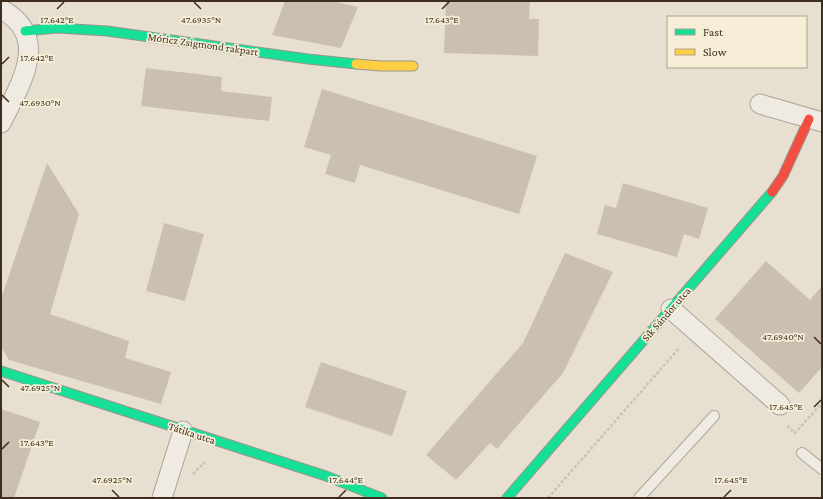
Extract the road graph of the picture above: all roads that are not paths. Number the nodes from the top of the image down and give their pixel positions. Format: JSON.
{"nodes":[{"id":1,"x":1,"y":9,"type":"edge"},
{"id":2,"x":25,"y":31,"type":"junction"},
{"id":3,"x":413,"y":66,"type":"dead end"},
{"id":4,"x":760,"y":104,"type":"dead end"},
{"id":5,"x":815,"y":120,"type":"edge"},
{"id":6,"x":1,"y":123,"type":"edge"},
{"id":7,"x":670,"y":309,"type":"junction"},
{"id":8,"x":1,"y":371,"type":"edge"},
{"id":9,"x":781,"y":414,"type":"road end"},
{"id":10,"x":714,"y":416,"type":"dead end"},
{"id":11,"x":183,"y":431,"type":"junction"},
{"id":12,"x":802,"y":453,"type":"dead end"},
{"id":13,"x":822,"y":470,"type":"edge"},
{"id":14,"x":162,"y":498,"type":"edge"},
{"id":15,"x":382,"y":498,"type":"edge"},
{"id":16,"x":507,"y":498,"type":"edge"},
{"id":17,"x":639,"y":498,"type":"edge"}],
"edges":[{"from":1,"to":2,"type":"street"},
{"from":2,"to":3,"type":"street","name":"Móricz Zsigmond rakpart"},
{"from":2,"to":6,"type":"street"},
{"from":4,"to":5,"type":"street"},
{"from":5,"to":7,"type":"street","name":"Sík Sándor utca"},
{"from":7,"to":9,"type":"street"},
{"from":7,"to":16,"type":"street","name":"Sík Sándor utca"},
{"from":8,"to":11,"type":"street","name":"Tátika utca"},
{"from":10,"to":17,"type":"lane"},
{"from":11,"to":14,"type":"street"},
{"from":11,"to":15,"type":"street","name":"Tátika utca"},
{"from":12,"to":13,"type":"lane"}]}
